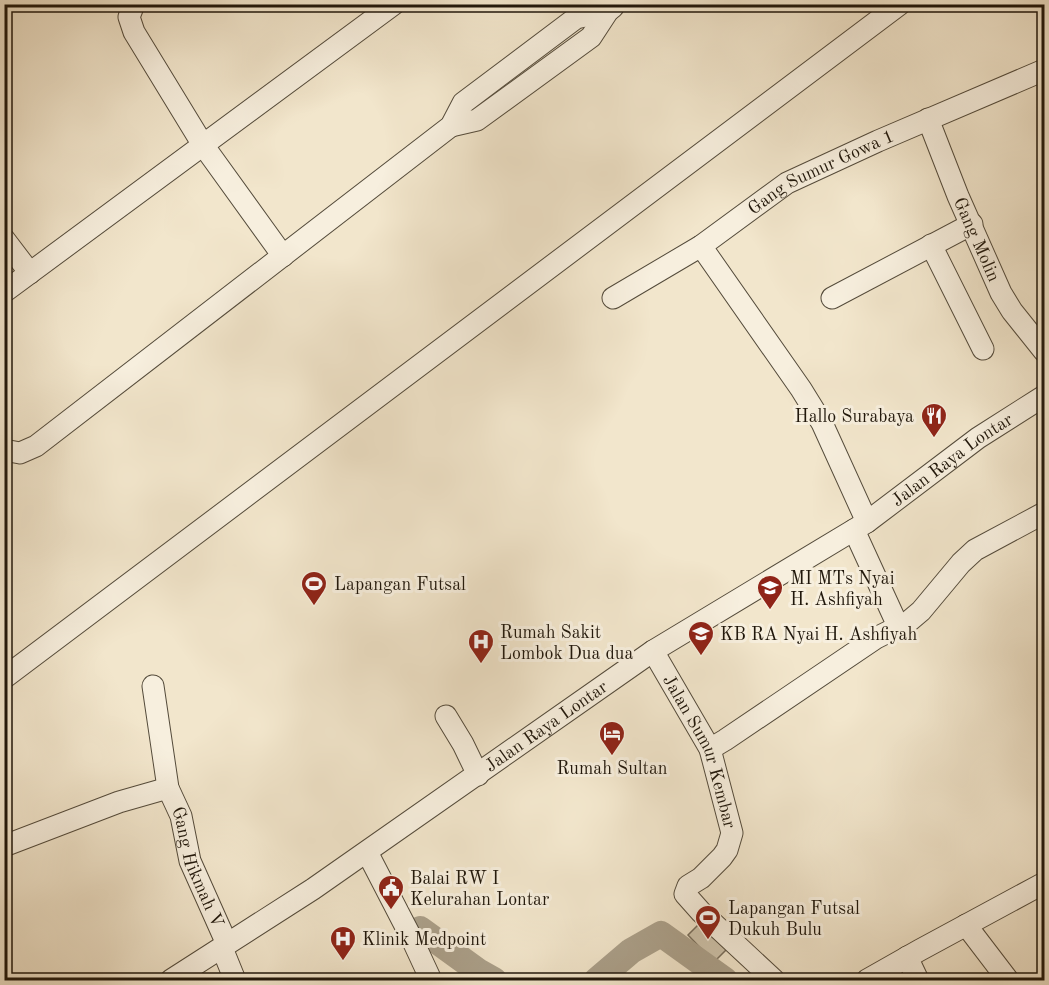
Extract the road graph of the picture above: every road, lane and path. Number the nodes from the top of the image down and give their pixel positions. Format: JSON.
{"nodes":[{"id":1,"x":134,"y":4,"type":"edge"},
{"id":2,"x":394,"y":4,"type":"edge"},
{"id":3,"x":900,"y":4,"type":"edge"},
{"id":4,"x":612,"y":8,"type":"edge"},
{"id":5,"x":1044,"y":70,"type":"edge"},
{"id":6,"x":928,"y":119,"type":"junction"},
{"id":7,"x":203,"y":145,"type":"junction"},
{"id":8,"x":972,"y":224,"type":"junction"},
{"id":9,"x":4,"y":239,"type":"edge"},
{"id":10,"x":931,"y":245,"type":"junction"},
{"id":11,"x":701,"y":246,"type":"junction"},
{"id":12,"x":283,"y":256,"type":"junction"},
{"id":13,"x":30,"y":273,"type":"junction"},
{"id":14,"x":4,"y":291,"type":"edge"},
{"id":15,"x":613,"y":298,"type":"dead end"},
{"id":16,"x":832,"y":298,"type":"dead end"},
{"id":17,"x":983,"y":349,"type":"dead end"},
{"id":18,"x":1044,"y":351,"type":"edge"},
{"id":19,"x":1044,"y":396,"type":"edge"},
{"id":20,"x":4,"y":450,"type":"edge"},
{"id":21,"x":1044,"y":513,"type":"edge"},
{"id":22,"x":861,"y":526,"type":"junction"},
{"id":23,"x":898,"y":626,"type":"junction"},
{"id":24,"x":653,"y":651,"type":"junction"},
{"id":25,"x":4,"y":678,"type":"edge"},
{"id":26,"x":153,"y":686,"type":"dead end"},
{"id":27,"x":446,"y":716,"type":"dead end"},
{"id":28,"x":710,"y":749,"type":"junction"},
{"id":29,"x":478,"y":775,"type":"junction"},
{"id":30,"x":168,"y":788,"type":"junction"},
{"id":31,"x":4,"y":846,"type":"edge"},
{"id":32,"x":366,"y":852,"type":"junction"},
{"id":33,"x":1044,"y":883,"type":"edge"},
{"id":34,"x":966,"y":925,"type":"junction"},
{"id":35,"x":224,"y":946,"type":"junction"},
{"id":36,"x":907,"y":957,"type":"junction"},
{"id":37,"x":171,"y":981,"type":"edge"},
{"id":38,"x":235,"y":981,"type":"edge"},
{"id":39,"x":431,"y":981,"type":"edge"},
{"id":40,"x":774,"y":981,"type":"edge"},
{"id":41,"x":867,"y":981,"type":"edge"},
{"id":42,"x":918,"y":981,"type":"edge"},
{"id":43,"x":1008,"y":981,"type":"edge"}],
"edges":[{"from":1,"to":7,"type":"street"},
{"from":2,"to":7,"type":"street"},
{"from":3,"to":25,"type":"street"},
{"from":4,"to":12,"type":"street"},
{"from":5,"to":6,"type":"street","name":"Gang Sumur Gowa 1"},
{"from":6,"to":8,"type":"street","name":"Gang Molin"},
{"from":6,"to":11,"type":"street","name":"Gang Sumur Gowa 1"},
{"from":7,"to":12,"type":"street"},
{"from":7,"to":13,"type":"street"},
{"from":8,"to":10,"type":"street"},
{"from":8,"to":18,"type":"street","name":"Gang Molin"},
{"from":9,"to":13,"type":"street"},
{"from":10,"to":16,"type":"street"},
{"from":10,"to":17,"type":"street"},
{"from":11,"to":15,"type":"street","name":"Gang Sumur Gowa 1"},
{"from":11,"to":22,"type":"street"},
{"from":12,"to":20,"type":"street"},
{"from":13,"to":14,"type":"street"},
{"from":19,"to":22,"type":"street","name":"Jalan Raya Lontar"},
{"from":21,"to":23,"type":"street"},
{"from":22,"to":23,"type":"street"},
{"from":22,"to":24,"type":"street","name":"Jalan Raya Lontar"},
{"from":23,"to":28,"type":"street"},
{"from":24,"to":28,"type":"street","name":"Jalan Sumur Kembar"},
{"from":24,"to":29,"type":"street","name":"Jalan Raya Lontar"},
{"from":26,"to":30,"type":"street","name":"Gang Hikmah V"},
{"from":27,"to":29,"type":"street"},
{"from":28,"to":40,"type":"street","name":"Jalan Sumur Kembar"},
{"from":29,"to":32,"type":"street","name":"Jalan Raya Lontar"},
{"from":30,"to":31,"type":"street","name":"Gang Hikmah V"},
{"from":30,"to":35,"type":"street","name":"Gang Hikmah V"},
{"from":32,"to":35,"type":"street","name":"Jalan Raya Lontar"},
{"from":32,"to":39,"type":"street"},
{"from":33,"to":34,"type":"street"},
{"from":34,"to":36,"type":"street"},
{"from":34,"to":43,"type":"street"},
{"from":35,"to":37,"type":"street","name":"Jalan Raya Lontar"},
{"from":35,"to":38,"type":"street","name":"Gang Hikmah V"},
{"from":36,"to":41,"type":"street"},
{"from":36,"to":42,"type":"street"}]}
